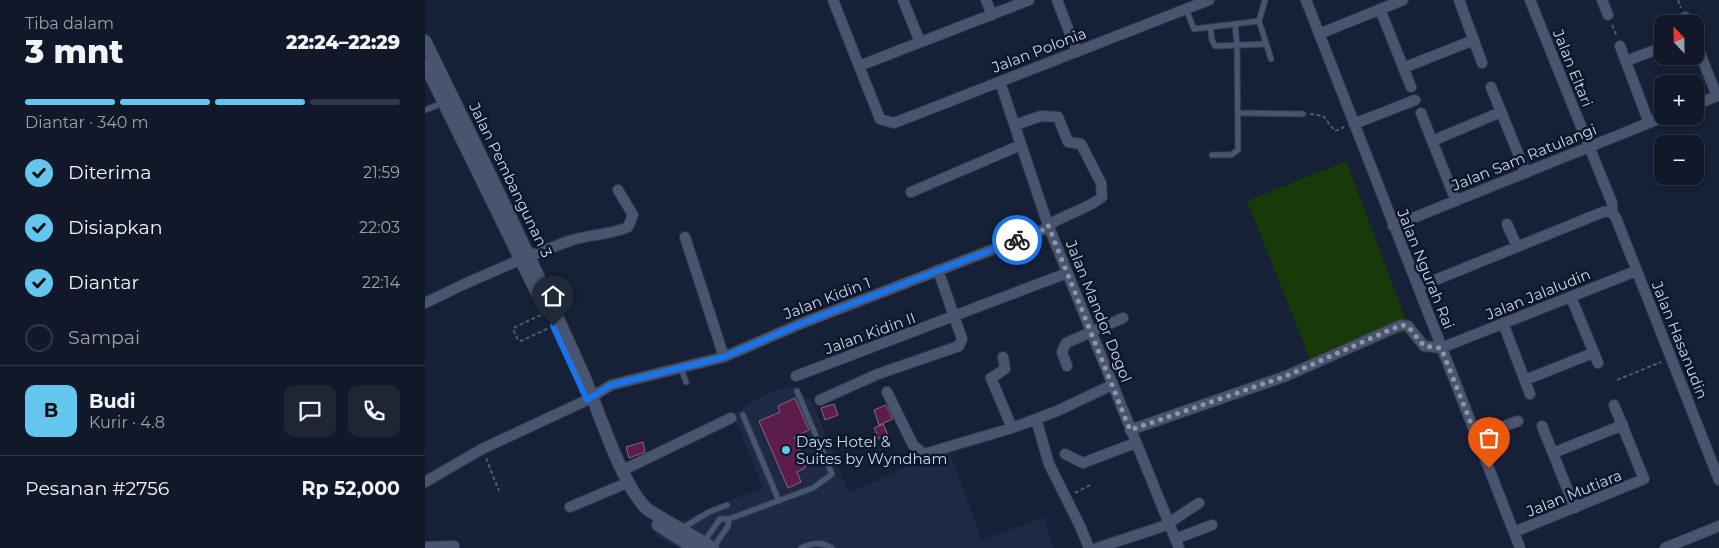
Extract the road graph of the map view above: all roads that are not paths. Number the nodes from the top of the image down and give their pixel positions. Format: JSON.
{"nodes":[{"id":1,"x":833,"y":0,"type":"edge"},
{"id":2,"x":903,"y":0,"type":"edge"},
{"id":3,"x":986,"y":0,"type":"edge"},
{"id":4,"x":1029,"y":0,"type":"edge"},
{"id":5,"x":1057,"y":0,"type":"edge"},
{"id":6,"x":1209,"y":0,"type":"edge"},
{"id":7,"x":1265,"y":0,"type":"edge"},
{"id":8,"x":1305,"y":0,"type":"edge"},
{"id":9,"x":1403,"y":0,"type":"edge"},
{"id":10,"x":1459,"y":0,"type":"edge"},
{"id":11,"x":1530,"y":0,"type":"edge"},
{"id":12,"x":1602,"y":0,"type":"edge"},
{"id":13,"x":1186,"y":9,"type":"junction"},
{"id":14,"x":1380,"y":9,"type":"junction"},
{"id":15,"x":1607,"y":14,"type":"road end"},
{"id":16,"x":991,"y":15,"type":"junction"},
{"id":17,"x":1259,"y":21,"type":"junction"},
{"id":18,"x":1235,"y":24,"type":"junction"},
{"id":19,"x":1211,"y":27,"type":"junction"},
{"id":20,"x":1319,"y":34,"type":"junction"},
{"id":21,"x":1474,"y":40,"type":"junction"},
{"id":22,"x":425,"y":41,"type":"edge"},
{"id":23,"x":920,"y":42,"type":"junction"},
{"id":24,"x":1266,"y":44,"type":"junction"},
{"id":25,"x":1237,"y":46,"type":"junction"},
{"id":26,"x":1621,"y":46,"type":"road end"},
{"id":27,"x":1654,"y":50,"type":"edge"},
{"id":28,"x":1077,"y":52,"type":"junction"},
{"id":29,"x":1271,"y":58,"type":"dead end"},
{"id":30,"x":1626,"y":60,"type":"junction"},
{"id":31,"x":1704,"y":62,"type":"edge"},
{"id":32,"x":1482,"y":63,"type":"dead end"},
{"id":33,"x":425,"y":64,"type":"edge"},
{"id":34,"x":859,"y":66,"type":"junction"},
{"id":35,"x":1403,"y":68,"type":"junction"},
{"id":36,"x":1000,"y":82,"type":"junction"},
{"id":37,"x":1411,"y":87,"type":"dead end"},
{"id":38,"x":1491,"y":87,"type":"dead end"},
{"id":39,"x":1718,"y":95,"type":"edge"},
{"id":40,"x":1415,"y":100,"type":"dead end"},
{"id":41,"x":1704,"y":100,"type":"edge"},
{"id":42,"x":444,"y":103,"type":"junction"},
{"id":43,"x":425,"y":110,"type":"edge"},
{"id":44,"x":1501,"y":112,"type":"junction"},
{"id":45,"x":1238,"y":113,"type":"junction"},
{"id":46,"x":1421,"y":113,"type":"dead end"},
{"id":47,"x":1303,"y":114,"type":"road end"},
{"id":48,"x":1654,"y":121,"type":"edge"},
{"id":49,"x":1649,"y":123,"type":"junction"},
{"id":50,"x":1015,"y":125,"type":"junction"},
{"id":51,"x":1349,"y":126,"type":"junction"},
{"id":52,"x":1432,"y":141,"type":"junction"},
{"id":53,"x":1021,"y":145,"type":"junction"},
{"id":54,"x":1589,"y":148,"type":"junction"},
{"id":55,"x":1212,"y":155,"type":"dead end"},
{"id":56,"x":1526,"y":173,"type":"junction"},
{"id":57,"x":618,"y":190,"type":"dead end"},
{"id":58,"x":911,"y":192,"type":"dead end"},
{"id":59,"x":1455,"y":201,"type":"junction"},
{"id":60,"x":1612,"y":212,"type":"junction"},
{"id":61,"x":1507,"y":224,"type":"dead end"},
{"id":62,"x":1048,"y":225,"type":"junction"},
{"id":63,"x":1393,"y":226,"type":"junction"},
{"id":64,"x":685,"y":237,"type":"dead end"},
{"id":65,"x":1517,"y":247,"type":"junction"},
{"id":66,"x":526,"y":259,"type":"junction"},
{"id":67,"x":939,"y":270,"type":"junction"},
{"id":68,"x":1636,"y":271,"type":"junction"},
{"id":69,"x":1067,"y":273,"type":"junction"},
{"id":70,"x":1418,"y":287,"type":"junction"},
{"id":71,"x":1571,"y":297,"type":"junction"},
{"id":72,"x":425,"y":303,"type":"edge"},
{"id":73,"x":954,"y":317,"type":"junction"},
{"id":74,"x":1123,"y":318,"type":"dead end"},
{"id":75,"x":1503,"y":324,"type":"junction"},
{"id":76,"x":1090,"y":332,"type":"junction"},
{"id":77,"x":1445,"y":346,"type":"junction"},
{"id":78,"x":1593,"y":353,"type":"junction"},
{"id":79,"x":724,"y":357,"type":"junction"},
{"id":80,"x":1003,"y":357,"type":"dead end"},
{"id":81,"x":1598,"y":363,"type":"dead end"},
{"id":82,"x":1067,"y":366,"type":"dead end"},
{"id":83,"x":681,"y":368,"type":"junction"},
{"id":84,"x":796,"y":376,"type":"dead end"},
{"id":85,"x":1525,"y":380,"type":"junction"},
{"id":86,"x":686,"y":382,"type":"dead end"},
{"id":87,"x":1112,"y":385,"type":"junction"},
{"id":88,"x":797,"y":391,"type":"dead end"},
{"id":89,"x":887,"y":392,"type":"dead end"},
{"id":90,"x":1530,"y":394,"type":"dead end"},
{"id":91,"x":590,"y":398,"type":"junction"},
{"id":92,"x":820,"y":400,"type":"dead end"},
{"id":93,"x":1614,"y":405,"type":"dead end"},
{"id":94,"x":743,"y":415,"type":"dead end"},
{"id":95,"x":731,"y":418,"type":"dead end"},
{"id":96,"x":1036,"y":418,"type":"junction"},
{"id":97,"x":1518,"y":421,"type":"dead end"},
{"id":98,"x":1623,"y":425,"type":"junction"},
{"id":99,"x":1543,"y":426,"type":"dead end"},
{"id":100,"x":1012,"y":428,"type":"junction"},
{"id":101,"x":1130,"y":430,"type":"junction"},
{"id":102,"x":1477,"y":436,"type":"junction"},
{"id":103,"x":1135,"y":442,"type":"junction"},
{"id":104,"x":1553,"y":453,"type":"junction"},
{"id":105,"x":1065,"y":454,"type":"dead end"},
{"id":106,"x":623,"y":470,"type":"junction"},
{"id":107,"x":1719,"y":480,"type":"edge"},
{"id":108,"x":425,"y":482,"type":"edge"},
{"id":109,"x":622,"y":485,"type":"junction"},
{"id":110,"x":779,"y":501,"type":"junction"},
{"id":111,"x":1199,"y":503,"type":"dead end"},
{"id":112,"x":727,"y":506,"type":"dead end"},
{"id":113,"x":570,"y":507,"type":"dead end"},
{"id":114,"x":1575,"y":508,"type":"junction"},
{"id":115,"x":729,"y":519,"type":"junction"},
{"id":116,"x":1168,"y":522,"type":"junction"},
{"id":117,"x":1211,"y":525,"type":"dead end"},
{"id":118,"x":680,"y":529,"type":"junction"},
{"id":119,"x":1718,"y":529,"type":"edge"},
{"id":120,"x":1514,"y":532,"type":"junction"},
{"id":121,"x":1177,"y":543,"type":"edge"},
{"id":122,"x":426,"y":545,"type":"edge"},
{"id":123,"x":454,"y":546,"type":"dead end"},
{"id":124,"x":705,"y":547,"type":"edge"},
{"id":125,"x":801,"y":548,"type":"edge"},
{"id":126,"x":832,"y":548,"type":"edge"},
{"id":127,"x":1089,"y":548,"type":"edge"},
{"id":128,"x":1097,"y":548,"type":"edge"},
{"id":129,"x":1520,"y":548,"type":"edge"},
{"id":130,"x":1665,"y":548,"type":"edge"}],
"edges":[{"from":1,"to":34,"type":"street"},
{"from":2,"to":23,"type":"street"},
{"from":3,"to":16,"type":"street"},
{"from":4,"to":16,"type":"street"},
{"from":5,"to":28,"type":"street"},
{"from":6,"to":13,"type":"street","name":"Jalan Polonia"},
{"from":7,"to":17,"type":"lane"},
{"from":8,"to":20,"type":"street","name":"Jalan Ngurah Rai"},
{"from":9,"to":14,"type":"street"},
{"from":10,"to":21,"type":"street"},
{"from":11,"to":54,"type":"street","name":"Jalan Eltari"},
{"from":12,"to":15,"type":"street"},
{"from":13,"to":19,"type":"lane"},
{"from":13,"to":28,"type":"street","name":"Jalan Polonia"},
{"from":14,"to":20,"type":"street"},
{"from":14,"to":35,"type":"street"},
{"from":16,"to":23,"type":"street"},
{"from":17,"to":18,"type":"lane"},
{"from":17,"to":24,"type":"lane"},
{"from":18,"to":19,"type":"lane"},
{"from":18,"to":25,"type":"lane"},
{"from":19,"to":25,"type":"lane"},
{"from":20,"to":51,"type":"street","name":"Jalan Ngurah Rai"},
{"from":21,"to":32,"type":"street"},
{"from":21,"to":35,"type":"street"},
{"from":22,"to":66,"type":"street","name":"Jalan Pembangunan 3"},
{"from":23,"to":34,"type":"street"},
{"from":24,"to":25,"type":"lane"},
{"from":24,"to":29,"type":"lane"},
{"from":25,"to":45,"type":"lane"},
{"from":26,"to":30,"type":"street"},
{"from":27,"to":30,"type":"street"},
{"from":28,"to":36,"type":"street","name":"Jalan Polonia"},
{"from":30,"to":49,"type":"street"},
{"from":31,"to":39,"type":"street"},
{"from":33,"to":42,"type":"street","name":"Jalan Pembangunan 3"},
{"from":34,"to":36,"type":"street","name":"Jalan Polonia"},
{"from":35,"to":37,"type":"street"},
{"from":36,"to":50,"type":"street","name":"Jalan Mandor Dogol"},
{"from":38,"to":44,"type":"street"},
{"from":39,"to":41,"type":"street"},
{"from":40,"to":51,"type":"street"},
{"from":42,"to":43,"type":"lane"},
{"from":42,"to":66,"type":"street","name":"Jalan Pembangunan 3"},
{"from":44,"to":52,"type":"street"},
{"from":44,"to":56,"type":"street"},
{"from":45,"to":47,"type":"lane"},
{"from":45,"to":55,"type":"lane"},
{"from":46,"to":52,"type":"street"},
{"from":48,"to":49,"type":"street","name":"Jalan Sam Ratulangi"},
{"from":49,"to":54,"type":"street","name":"Jalan Sam Ratulangi"},
{"from":50,"to":53,"type":"street","name":"Jalan Mandor Dogol"},
{"from":50,"to":62,"type":"street","name":"Jalan Kidin 1"},
{"from":51,"to":63,"type":"street","name":"Jalan Ngurah Rai"},
{"from":52,"to":59,"type":"street"},
{"from":53,"to":58,"type":"street"},
{"from":53,"to":62,"type":"street","name":"Jalan Mandor Dogol"},
{"from":54,"to":56,"type":"street","name":"Jalan Sam Ratulangi"},
{"from":54,"to":60,"type":"street","name":"Jalan Eltari"},
{"from":56,"to":59,"type":"street","name":"Jalan Sam Ratulangi"},
{"from":57,"to":66,"type":"street"},
{"from":59,"to":63,"type":"street","name":"Jalan Sam Ratulangi"},
{"from":60,"to":65,"type":"street"},
{"from":60,"to":68,"type":"street","name":"Jalan Hasanudin"},
{"from":61,"to":65,"type":"street"},
{"from":62,"to":67,"type":"street","name":"Jalan Kidin 1"},
{"from":62,"to":69,"type":"street","name":"Jalan Mandor Dogol"},
{"from":63,"to":70,"type":"street","name":"Jalan Ngurah Rai"},
{"from":64,"to":79,"type":"street"},
{"from":65,"to":70,"type":"street"},
{"from":66,"to":72,"type":"street"},
{"from":66,"to":91,"type":"street","name":"Jalan Pembangunan 3"},
{"from":66,"to":91,"type":"street","name":"Jalan Pembangunan 3"},
{"from":67,"to":73,"type":"street"},
{"from":67,"to":79,"type":"street","name":"Jalan Kidin 1"},
{"from":68,"to":71,"type":"street","name":"Jalan Jalaludin"},
{"from":68,"to":107,"type":"street","name":"Jalan Hasanudin"},
{"from":69,"to":73,"type":"street","name":"Jalan Kidin II"},
{"from":69,"to":76,"type":"street","name":"Jalan Mandor Dogol"},
{"from":70,"to":77,"type":"street","name":"Jalan Ngurah Rai"},
{"from":71,"to":75,"type":"street","name":"Jalan Jalaludin"},
{"from":71,"to":78,"type":"street"},
{"from":73,"to":84,"type":"street","name":"Jalan Kidin II"},
{"from":73,"to":92,"type":"street"},
{"from":74,"to":76,"type":"street"},
{"from":75,"to":77,"type":"street","name":"Jalan Jalaludin"},
{"from":75,"to":85,"type":"street"},
{"from":76,"to":82,"type":"street"},
{"from":76,"to":87,"type":"street","name":"Jalan Mandor Dogol"},
{"from":77,"to":101,"type":"street"},
{"from":77,"to":102,"type":"street","name":"Jalan Ngurah Rai"},
{"from":78,"to":81,"type":"street"},
{"from":78,"to":85,"type":"street"},
{"from":79,"to":83,"type":"street","name":"Jalan Kidin 1"},
{"from":80,"to":100,"type":"street"},
{"from":83,"to":86,"type":"lane"},
{"from":83,"to":91,"type":"street","name":"Jalan Kidin 1"},
{"from":85,"to":90,"type":"street"},
{"from":87,"to":96,"type":"street"},
{"from":87,"to":101,"type":"street","name":"Jalan Mandor Dogol"},
{"from":88,"to":110,"type":"lane"},
{"from":89,"to":100,"type":"street"},
{"from":91,"to":106,"type":"street","name":"Jalan Pembangunan 3"},
{"from":91,"to":108,"type":"street","name":"Jalan Kidin 1"},
{"from":91,"to":109,"type":"street","name":"Jalan Pembangunan 3"},
{"from":93,"to":98,"type":"street"},
{"from":94,"to":110,"type":"lane"},
{"from":95,"to":106,"type":"street"},
{"from":96,"to":100,"type":"street"},
{"from":96,"to":127,"type":"street"},
{"from":97,"to":102,"type":"street"},
{"from":98,"to":104,"type":"street"},
{"from":98,"to":114,"type":"street","name":"Jalan Mutiara"},
{"from":99,"to":104,"type":"street"},
{"from":101,"to":103,"type":"street","name":"Jalan Mandor Dogol"},
{"from":102,"to":120,"type":"street","name":"Jalan Ngurah Rai"},
{"from":103,"to":105,"type":"street"},
{"from":103,"to":116,"type":"street","name":"Jalan Mandor Dogol"},
{"from":104,"to":114,"type":"street"},
{"from":106,"to":118,"type":"street","name":"Jalan Pembangunan 3"},
{"from":109,"to":113,"type":"street"},
{"from":109,"to":124,"type":"street","name":"Jalan Pembangunan 3"},
{"from":110,"to":115,"type":"lane"},
{"from":111,"to":116,"type":"street"},
{"from":112,"to":118,"type":"lane"},
{"from":114,"to":120,"type":"street","name":"Jalan Mutiara"},
{"from":115,"to":124,"type":"lane"},
{"from":115,"to":124,"type":"lane"},
{"from":116,"to":121,"type":"street","name":"Jalan Mandor Dogol"},
{"from":116,"to":128,"type":"street"},
{"from":117,"to":121,"type":"street"},
{"from":118,"to":124,"type":"street","name":"Jalan Pembangunan 3"},
{"from":119,"to":130,"type":"street"},
{"from":120,"to":129,"type":"street","name":"Jalan Ngurah Rai"},
{"from":122,"to":123,"type":"street"},
{"from":125,"to":126,"type":"lane"}]}
